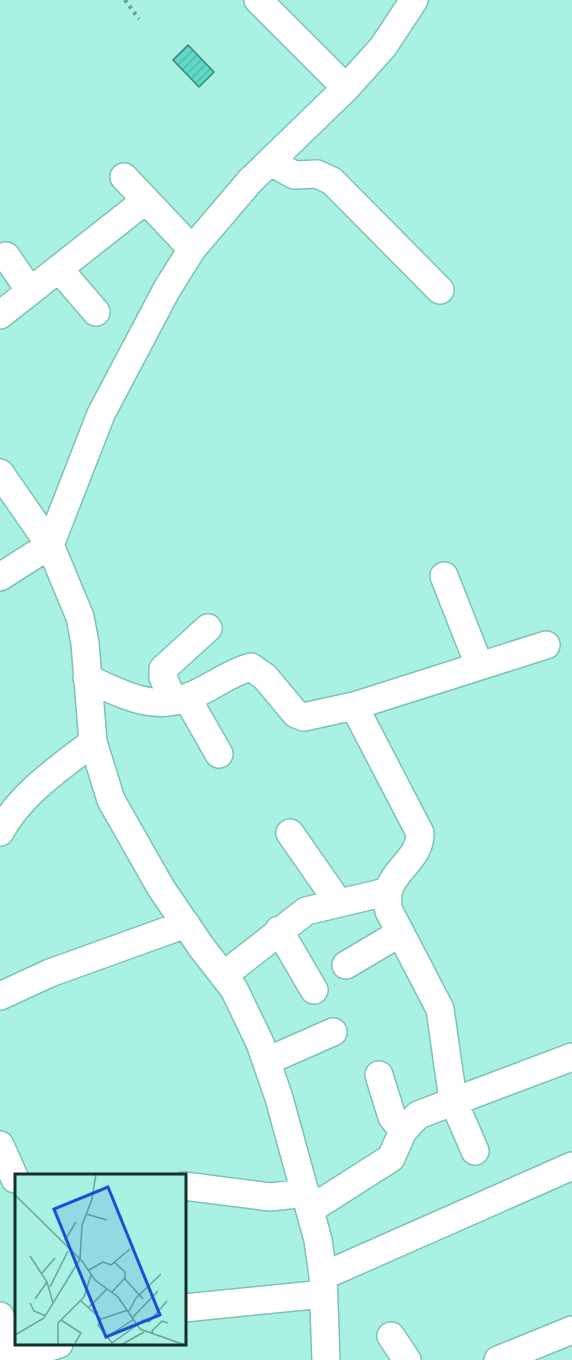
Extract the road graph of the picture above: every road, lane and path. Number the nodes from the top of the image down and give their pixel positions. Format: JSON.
{"nodes":[{"id":1,"x":125,"y":0,"type":"edge"},
{"id":2,"x":258,"y":0,"type":"edge"},
{"id":3,"x":414,"y":0,"type":"edge"},
{"id":4,"x":139,"y":19,"type":"dead end"},
{"id":5,"x":346,"y":88,"type":"junction"},
{"id":6,"x":271,"y":162,"type":"junction"},
{"id":7,"x":124,"y":177,"type":"dead end"},
{"id":8,"x":146,"y":200,"type":"junction"},
{"id":9,"x":192,"y":249,"type":"junction"},
{"id":10,"x":6,"y":256,"type":"dead end"},
{"id":11,"x":59,"y":269,"type":"junction"},
{"id":12,"x":440,"y":290,"type":"dead end"},
{"id":13,"x":30,"y":291,"type":"junction"},
{"id":14,"x":96,"y":312,"type":"dead end"},
{"id":15,"x":0,"y":315,"type":"edge"},
{"id":16,"x":0,"y":473,"type":"edge"},
{"id":17,"x":50,"y":545,"type":"junction"},
{"id":18,"x":444,"y":576,"type":"dead end"},
{"id":19,"x":0,"y":577,"type":"edge"},
{"id":20,"x":208,"y":628,"type":"dead end"},
{"id":21,"x":546,"y":645,"type":"dead end"},
{"id":22,"x":479,"y":665,"type":"junction"},
{"id":23,"x":87,"y":678,"type":"junction"},
{"id":24,"x":180,"y":700,"type":"junction"},
{"id":25,"x":354,"y":706,"type":"junction"},
{"id":26,"x":93,"y":742,"type":"junction"},
{"id":27,"x":219,"y":754,"type":"dead end"},
{"id":28,"x":1,"y":826,"type":"edge"},
{"id":29,"x":290,"y":833,"type":"dead end"},
{"id":30,"x":386,"y":892,"type":"junction"},
{"id":31,"x":338,"y":902,"type":"junction"},
{"id":32,"x":186,"y":924,"type":"junction"},
{"id":33,"x":279,"y":930,"type":"junction"},
{"id":34,"x":400,"y":933,"type":"junction"},
{"id":35,"x":345,"y":965,"type":"dead end"},
{"id":36,"x":224,"y":975,"type":"junction"},
{"id":37,"x":314,"y":990,"type":"dead end"},
{"id":38,"x":0,"y":996,"type":"edge"},
{"id":39,"x":333,"y":1032,"type":"dead end"},
{"id":40,"x":572,"y":1057,"type":"edge"},
{"id":41,"x":267,"y":1061,"type":"junction"},
{"id":42,"x":379,"y":1075,"type":"dead end"},
{"id":43,"x":453,"y":1100,"type":"junction"},
{"id":44,"x":403,"y":1131,"type":"junction"},
{"id":45,"x":0,"y":1145,"type":"edge"},
{"id":46,"x":475,"y":1152,"type":"dead end"},
{"id":47,"x":572,"y":1166,"type":"edge"},
{"id":48,"x":11,"y":1182,"type":"edge"},
{"id":49,"x":186,"y":1186,"type":"edge"},
{"id":50,"x":309,"y":1201,"type":"junction"},
{"id":51,"x":323,"y":1285,"type":"junction"},
{"id":52,"x":186,"y":1308,"type":"edge"},
{"id":53,"x":0,"y":1316,"type":"edge"},
{"id":54,"x":572,"y":1330,"type":"edge"},
{"id":55,"x":391,"y":1336,"type":"dead end"},
{"id":56,"x":56,"y":1345,"type":"edge"},
{"id":57,"x":13,"y":1360,"type":"edge"},
{"id":58,"x":326,"y":1360,"type":"edge"},
{"id":59,"x":407,"y":1360,"type":"edge"},
{"id":60,"x":498,"y":1360,"type":"edge"}],
"edges":[{"from":1,"to":4,"type":"path"},
{"from":2,"to":5,"type":"street"},
{"from":3,"to":5,"type":"street"},
{"from":5,"to":6,"type":"street"},
{"from":6,"to":9,"type":"street"},
{"from":6,"to":12,"type":"street"},
{"from":7,"to":8,"type":"street"},
{"from":8,"to":9,"type":"street"},
{"from":8,"to":11,"type":"street"},
{"from":9,"to":17,"type":"street"},
{"from":10,"to":13,"type":"street"},
{"from":11,"to":13,"type":"street"},
{"from":11,"to":14,"type":"street"},
{"from":13,"to":15,"type":"street"},
{"from":16,"to":17,"type":"street"},
{"from":17,"to":19,"type":"street"},
{"from":17,"to":23,"type":"street"},
{"from":18,"to":22,"type":"street"},
{"from":20,"to":24,"type":"street"},
{"from":21,"to":22,"type":"street"},
{"from":22,"to":25,"type":"street"},
{"from":23,"to":24,"type":"street"},
{"from":23,"to":26,"type":"street"},
{"from":24,"to":25,"type":"street"},
{"from":24,"to":27,"type":"street"},
{"from":25,"to":30,"type":"street"},
{"from":26,"to":28,"type":"street"},
{"from":26,"to":32,"type":"street"},
{"from":29,"to":31,"type":"street"},
{"from":30,"to":31,"type":"street"},
{"from":30,"to":34,"type":"street"},
{"from":31,"to":33,"type":"street"},
{"from":32,"to":36,"type":"street"},
{"from":32,"to":38,"type":"street"},
{"from":33,"to":36,"type":"street"},
{"from":33,"to":37,"type":"street"},
{"from":34,"to":35,"type":"street"},
{"from":34,"to":43,"type":"street"},
{"from":36,"to":41,"type":"street"},
{"from":39,"to":41,"type":"street"},
{"from":40,"to":43,"type":"street"},
{"from":41,"to":50,"type":"street"},
{"from":42,"to":44,"type":"street"},
{"from":43,"to":44,"type":"street"},
{"from":43,"to":46,"type":"street"},
{"from":44,"to":50,"type":"street"},
{"from":45,"to":48,"type":"street"},
{"from":47,"to":51,"type":"street"},
{"from":49,"to":50,"type":"street"},
{"from":50,"to":51,"type":"street"},
{"from":51,"to":52,"type":"street"},
{"from":51,"to":58,"type":"street"},
{"from":53,"to":57,"type":"street"},
{"from":54,"to":60,"type":"street"},
{"from":55,"to":59,"type":"street"},
{"from":56,"to":57,"type":"street"}]}
